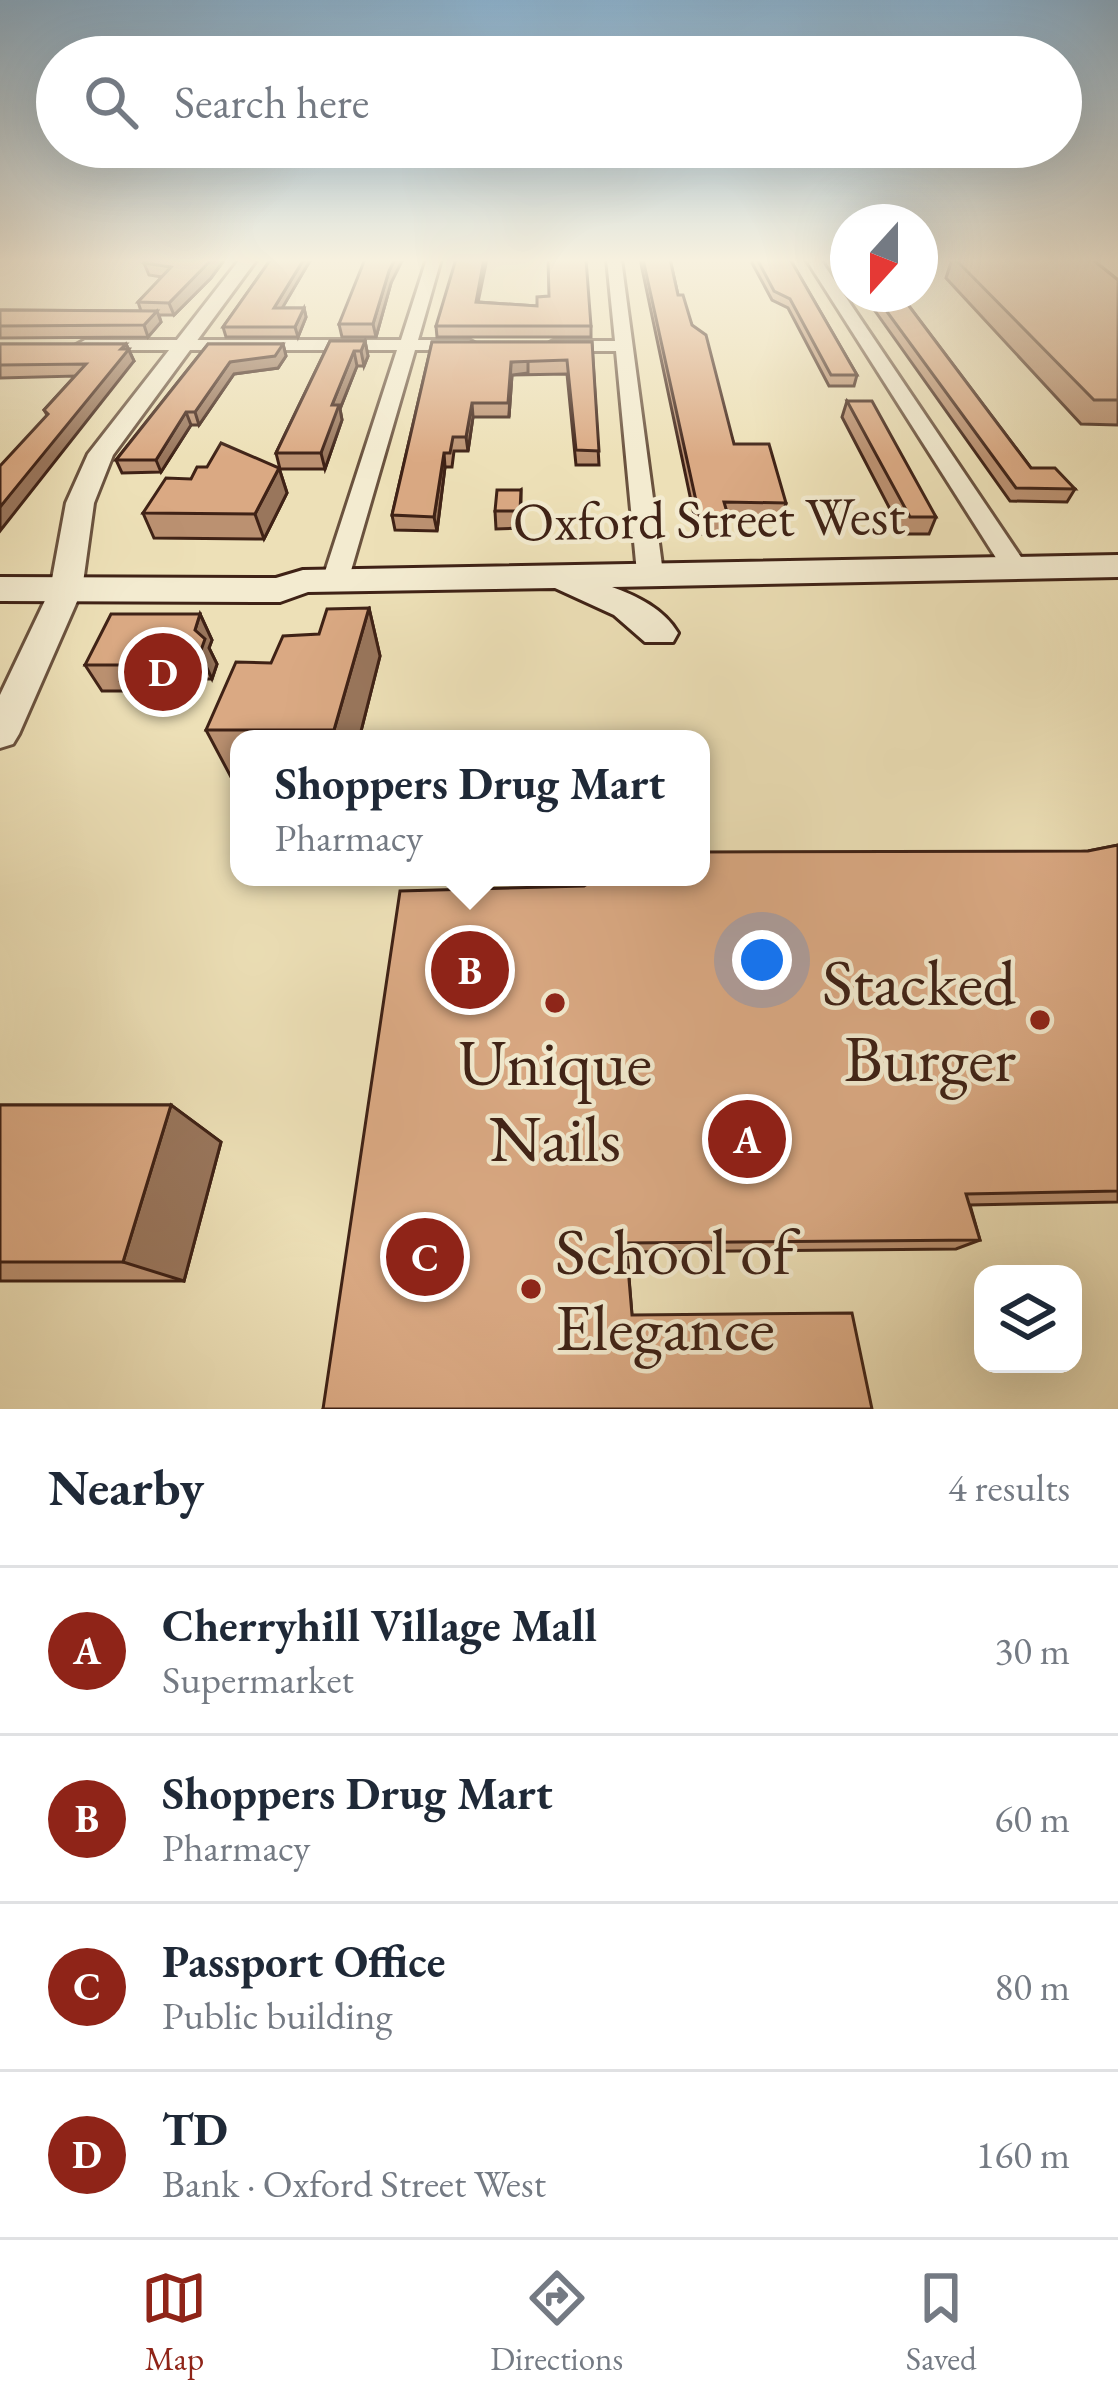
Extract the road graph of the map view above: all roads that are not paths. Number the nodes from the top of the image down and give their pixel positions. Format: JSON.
{"nodes":[{"id":1,"x":198,"y":325,"type":"edge"},
{"id":2,"x":411,"y":325,"type":"edge"},
{"id":3,"x":622,"y":325,"type":"edge"},
{"id":4,"x":856,"y":325,"type":"edge"},
{"id":5,"x":183,"y":344,"type":"junction"},
{"id":6,"x":72,"y":345,"type":"edge"},
{"id":7,"x":404,"y":345,"type":"junction"},
{"id":8,"x":492,"y":345,"type":"edge"},
{"id":9,"x":536,"y":346,"type":"edge"},
{"id":10,"x":625,"y":346,"type":"junction"},
{"id":11,"x":1014,"y":566,"type":"junction"},
{"id":12,"x":1118,"y":566,"type":"edge"},
{"id":13,"x":0,"y":567,"type":"edge"},
{"id":14,"x":650,"y":573,"type":"junction"},
{"id":15,"x":547,"y":576,"type":"junction"},
{"id":16,"x":68,"y":580,"type":"junction"},
{"id":17,"x":319,"y":581,"type":"junction"},
{"id":18,"x":0,"y":589,"type":"edge"},
{"id":19,"x":658,"y":633,"type":"dead end"},
{"id":20,"x":0,"y":734,"type":"edge"}],
"edges":[{"from":1,"to":5,"type":"street"},
{"from":2,"to":7,"type":"street"},
{"from":3,"to":10,"type":"street"},
{"from":4,"to":11,"type":"street"},
{"from":5,"to":6,"type":"street"},
{"from":5,"to":7,"type":"street"},
{"from":5,"to":16,"type":"street"},
{"from":7,"to":8,"type":"street"},
{"from":7,"to":17,"type":"street"},
{"from":9,"to":10,"type":"street"},
{"from":10,"to":14,"type":"street"},
{"from":11,"to":12,"type":"main road","name":"Oxford Street West"},
{"from":11,"to":14,"type":"main road","name":"Oxford Street West"},
{"from":13,"to":16,"type":"main road","name":"Oxford Street West"},
{"from":14,"to":15,"type":"main road","name":"Oxford Street West"},
{"from":15,"to":17,"type":"main road","name":"Oxford Street West"},
{"from":15,"to":19,"type":"main road"},
{"from":16,"to":17,"type":"main road","name":"Oxford Street West"},
{"from":16,"to":18,"type":"main road","name":"Oxford Street West"},
{"from":16,"to":20,"type":"street"}]}
